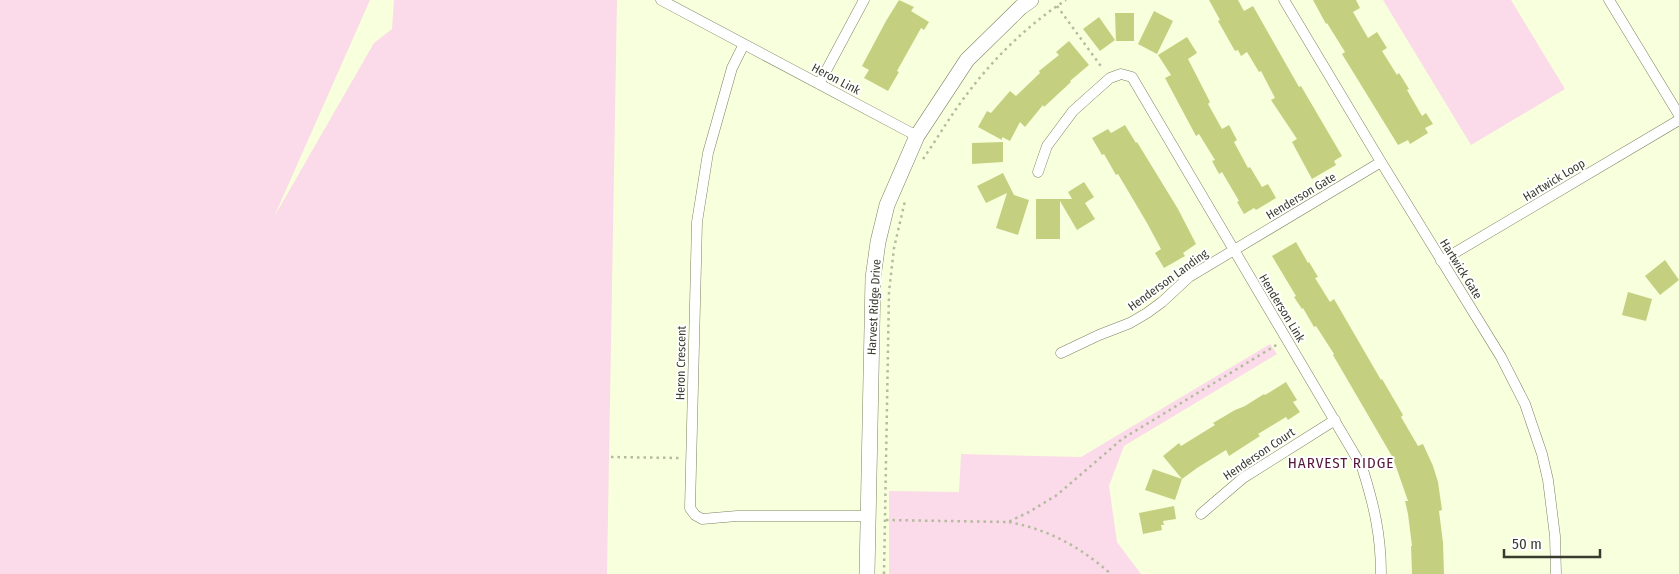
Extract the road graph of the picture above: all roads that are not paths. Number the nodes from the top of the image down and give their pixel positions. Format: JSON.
{"nodes":[{"id":1,"x":661,"y":0,"type":"edge"},
{"id":2,"x":864,"y":0,"type":"edge"},
{"id":3,"x":1031,"y":0,"type":"edge"},
{"id":4,"x":1284,"y":0,"type":"edge"},
{"id":5,"x":1609,"y":0,"type":"edge"},
{"id":6,"x":744,"y":44,"type":"junction"},
{"id":7,"x":819,"y":84,"type":"junction"},
{"id":8,"x":1679,"y":115,"type":"edge"},
{"id":9,"x":1679,"y":120,"type":"edge"},
{"id":10,"x":917,"y":136,"type":"junction"},
{"id":11,"x":1381,"y":162,"type":"junction"},
{"id":12,"x":1038,"y":172,"type":"dead end"},
{"id":13,"x":1233,"y":250,"type":"junction"},
{"id":14,"x":1441,"y":261,"type":"junction"},
{"id":15,"x":1061,"y":353,"type":"dead end"},
{"id":16,"x":1335,"y":420,"type":"junction"},
{"id":17,"x":1201,"y":514,"type":"dead end"},
{"id":18,"x":867,"y":516,"type":"junction"},
{"id":19,"x":867,"y":574,"type":"edge"},
{"id":20,"x":1381,"y":574,"type":"edge"},
{"id":21,"x":1556,"y":574,"type":"edge"}],
"edges":[{"from":1,"to":6,"type":"street","name":"Heron Link"},
{"from":2,"to":7,"type":"street"},
{"from":3,"to":10,"type":"street","name":"Harvest Ridge Drive"},
{"from":4,"to":11,"type":"street","name":"Hartwick Gate"},
{"from":5,"to":8,"type":"street"},
{"from":6,"to":7,"type":"street","name":"Heron Link"},
{"from":6,"to":18,"type":"street","name":"Heron Crescent"},
{"from":7,"to":10,"type":"street","name":"Heron Link"},
{"from":9,"to":14,"type":"street","name":"Hartwick Loop"},
{"from":10,"to":18,"type":"street","name":"Harvest Ridge Drive"},
{"from":11,"to":13,"type":"street","name":"Henderson Gate"},
{"from":11,"to":14,"type":"street","name":"Hartwick Gate"},
{"from":12,"to":13,"type":"street","name":"Henderson Link"},
{"from":13,"to":15,"type":"street","name":"Henderson Landing"},
{"from":13,"to":16,"type":"street","name":"Henderson Link"},
{"from":14,"to":21,"type":"street","name":"Hartwick Gate"},
{"from":16,"to":17,"type":"street","name":"Henderson Court"},
{"from":16,"to":20,"type":"street","name":"Henderson Link"},
{"from":18,"to":19,"type":"street","name":"Harvest Ridge Drive"}]}
